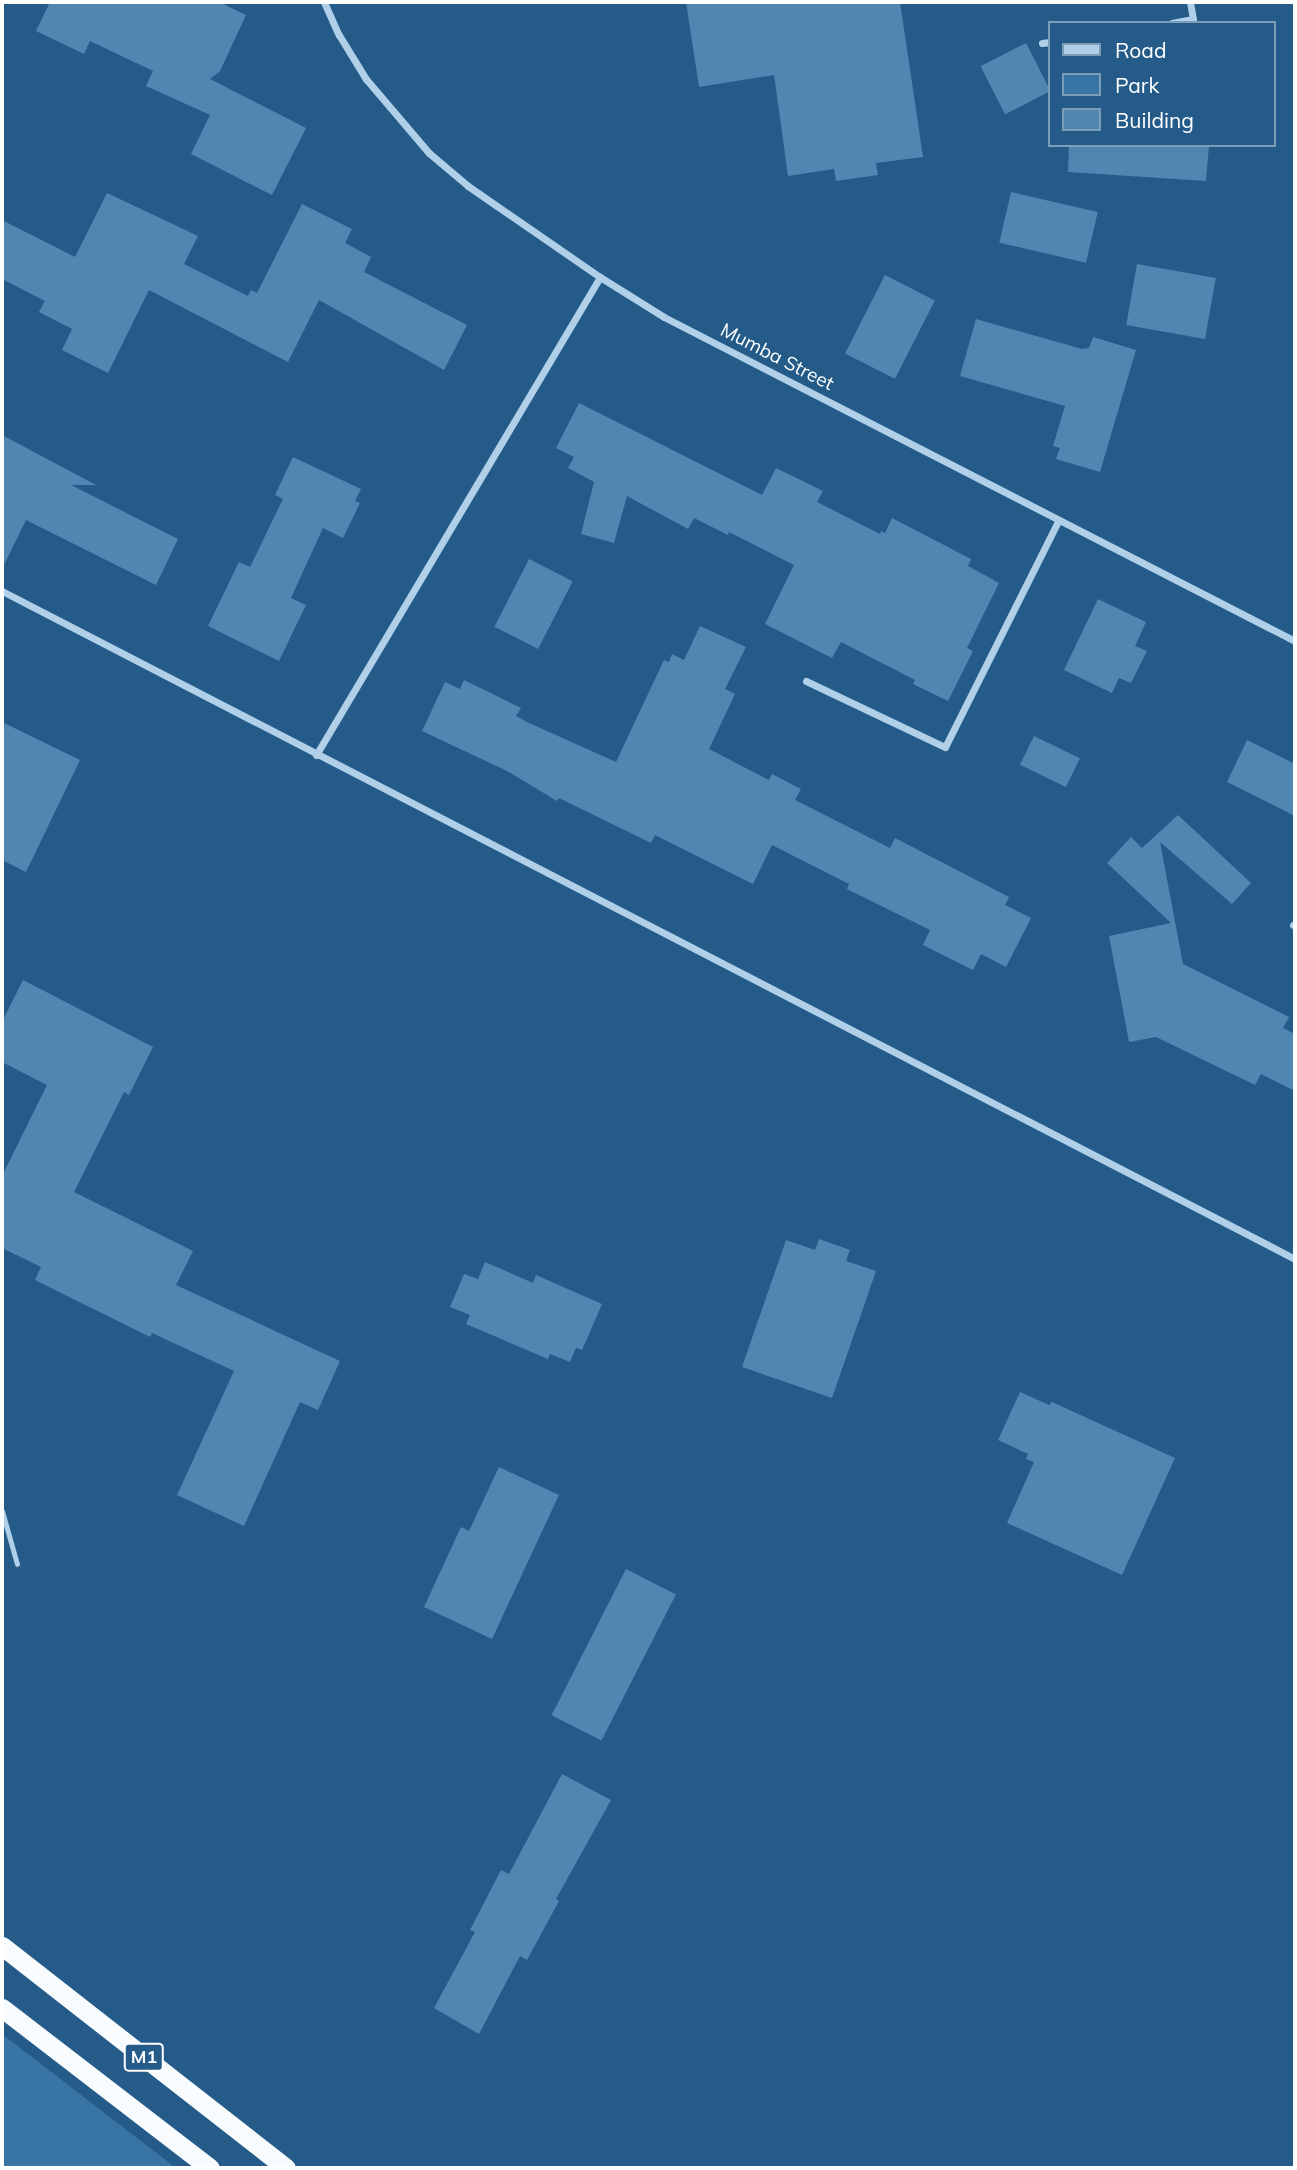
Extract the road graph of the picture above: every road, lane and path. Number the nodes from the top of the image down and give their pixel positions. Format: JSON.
{"nodes":[{"id":1,"x":324,"y":2,"type":"edge"},
{"id":2,"x":1190,"y":2,"type":"edge"},
{"id":3,"x":1182,"y":21,"type":"edge"},
{"id":4,"x":600,"y":277,"type":"junction"},
{"id":5,"x":1058,"y":521,"type":"junction"},
{"id":6,"x":3,"y":594,"type":"edge"},
{"id":7,"x":1295,"y":641,"type":"edge"},
{"id":8,"x":806,"y":681,"type":"dead end"},
{"id":9,"x":316,"y":755,"type":"junction"},
{"id":10,"x":1295,"y":1259,"type":"edge"},
{"id":11,"x":2,"y":1510,"type":"edge"},
{"id":12,"x":17,"y":1564,"type":"dead end"},
{"id":13,"x":2,"y":1946,"type":"edge"},
{"id":14,"x":2,"y":2008,"type":"edge"},
{"id":15,"x":210,"y":2168,"type":"edge"},
{"id":16,"x":286,"y":2168,"type":"edge"}],
"edges":[{"from":1,"to":4,"type":"street","name":"Mumba Street"},
{"from":2,"to":3,"type":"street"},
{"from":4,"to":5,"type":"street","name":"Mumba Street"},
{"from":4,"to":9,"type":"street"},
{"from":5,"to":7,"type":"street","name":"Mumba Street"},
{"from":5,"to":8,"type":"street"},
{"from":6,"to":9,"type":"street"},
{"from":9,"to":10,"type":"street"},
{"from":11,"to":12,"type":"lane"},
{"from":13,"to":16,"type":"highway","number":"M1"},
{"from":14,"to":15,"type":"highway","number":"M1"}]}
